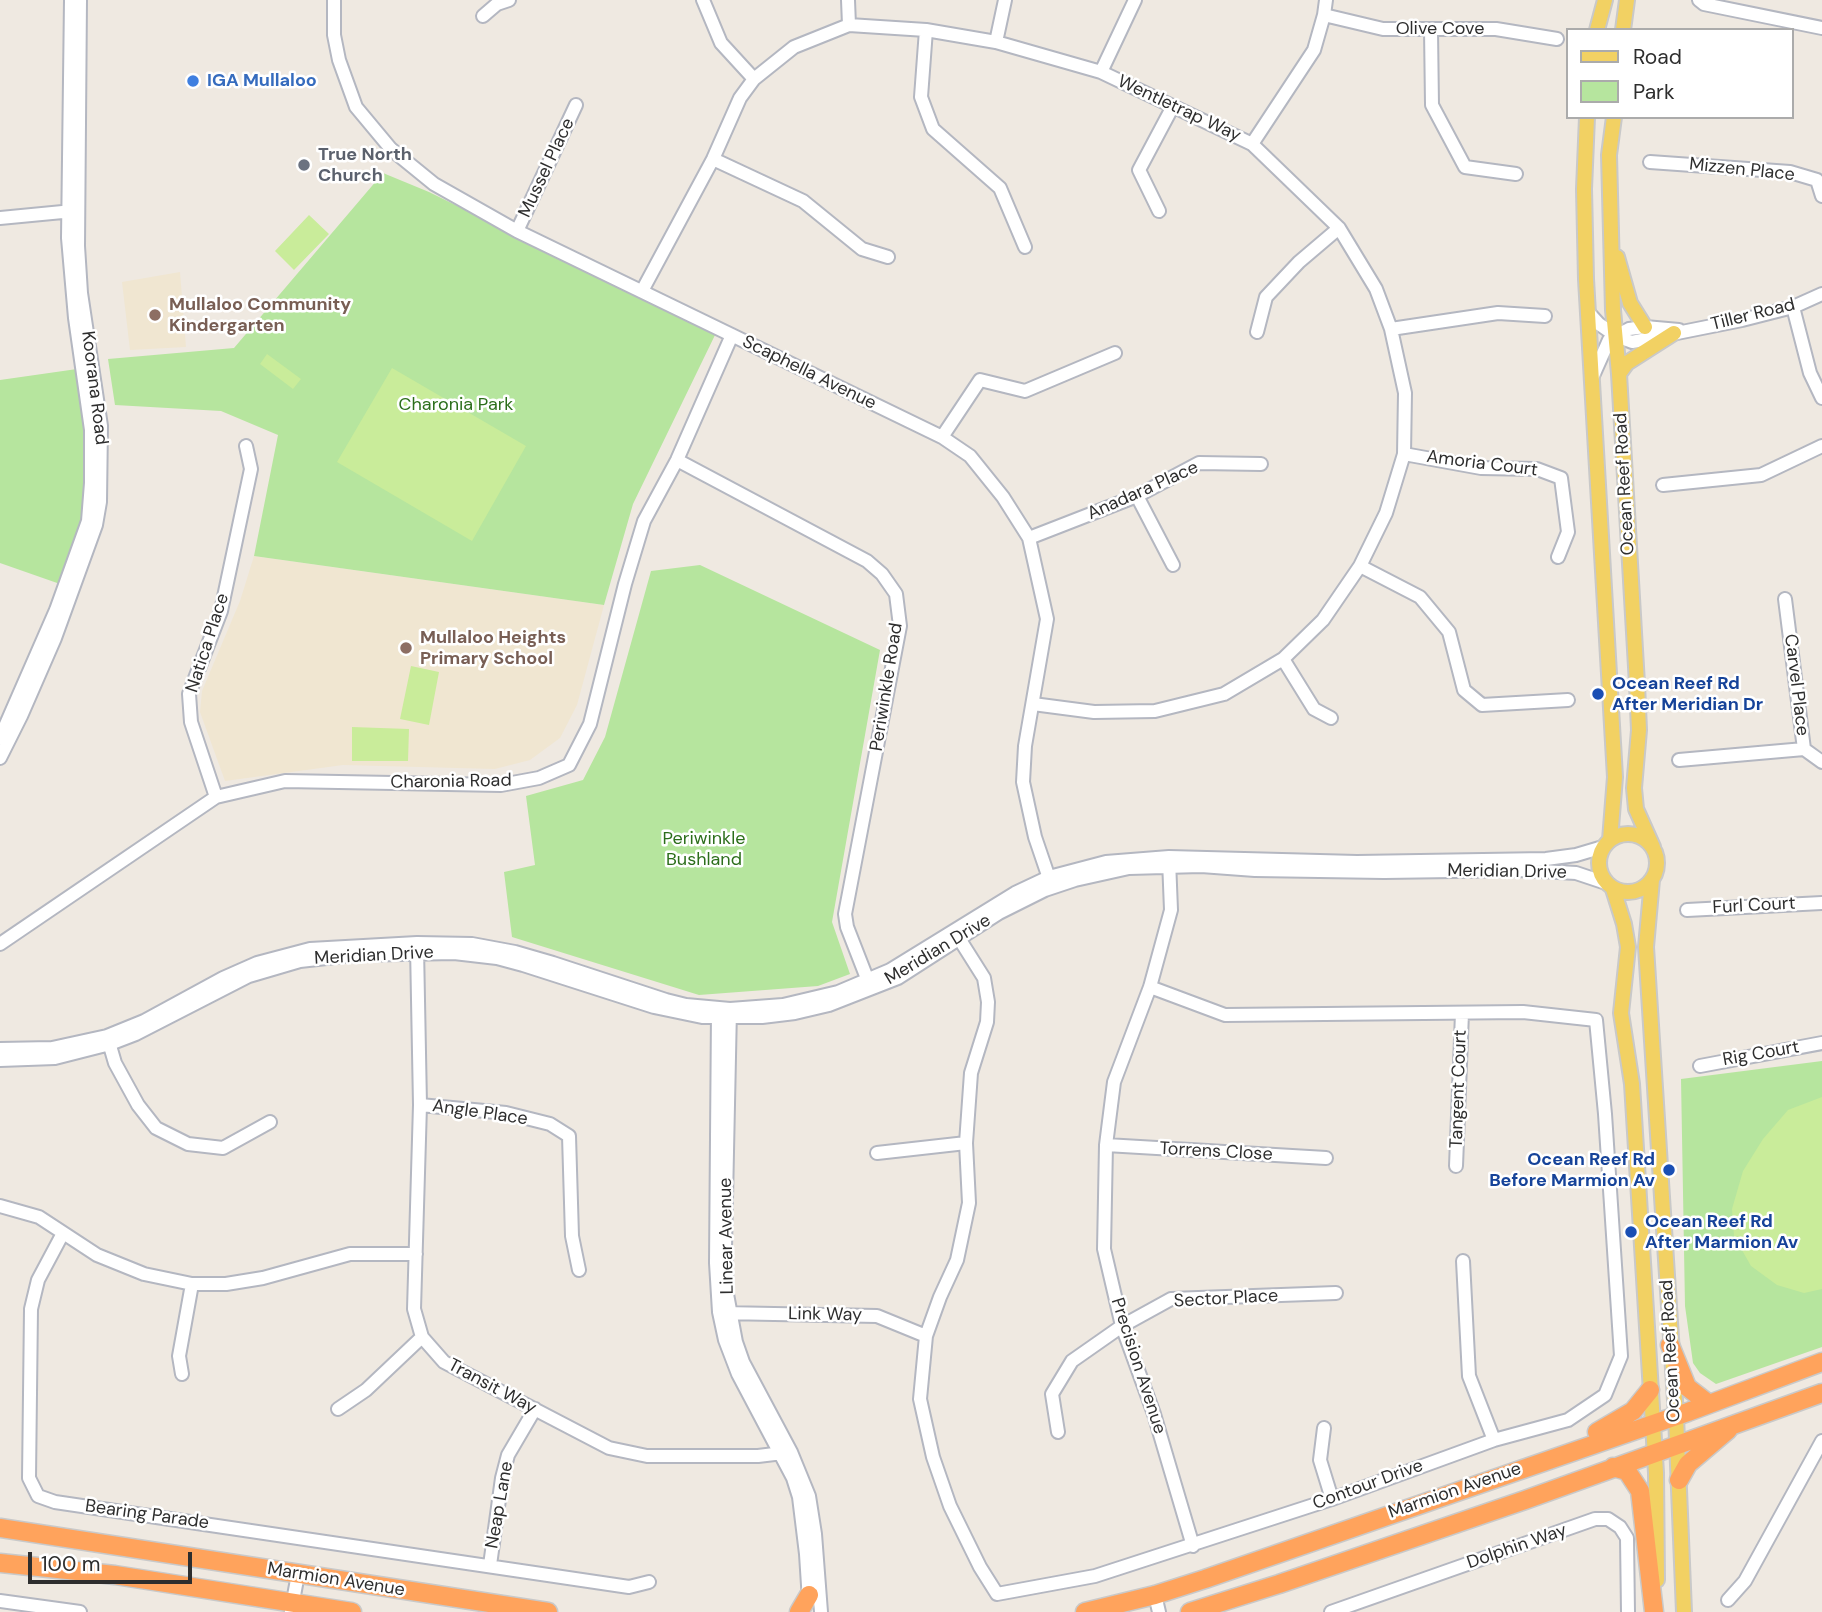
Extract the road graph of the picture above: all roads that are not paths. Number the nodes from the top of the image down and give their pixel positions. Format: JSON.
{"nodes":[{"id":1,"x":71,"y":0,"type":"edge"},
{"id":2,"x":80,"y":0,"type":"edge"},
{"id":3,"x":334,"y":0,"type":"edge"},
{"id":4,"x":509,"y":0,"type":"edge"},
{"id":5,"x":703,"y":0,"type":"edge"},
{"id":6,"x":848,"y":0,"type":"edge"},
{"id":7,"x":1005,"y":0,"type":"edge"},
{"id":8,"x":1135,"y":0,"type":"edge"},
{"id":9,"x":1326,"y":0,"type":"edge"},
{"id":10,"x":1605,"y":0,"type":"edge"},
{"id":11,"x":1627,"y":0,"type":"edge"},
{"id":12,"x":1699,"y":0,"type":"edge"},
{"id":13,"x":1324,"y":15,"type":"junction"},
{"id":14,"x":483,"y":16,"type":"dead end"},
{"id":15,"x":849,"y":25,"type":"junction"},
{"id":16,"x":1598,"y":28,"type":"edge"},
{"id":17,"x":1623,"y":28,"type":"edge"},
{"id":18,"x":1822,"y":28,"type":"edge"},
{"id":19,"x":926,"y":30,"type":"junction"},
{"id":20,"x":1431,"y":30,"type":"junction"},
{"id":21,"x":1557,"y":39,"type":"dead end"},
{"id":22,"x":996,"y":42,"type":"junction"},
{"id":23,"x":1101,"y":72,"type":"junction"},
{"id":24,"x":754,"y":79,"type":"junction"},
{"id":25,"x":576,"y":105,"type":"dead end"},
{"id":26,"x":1172,"y":108,"type":"junction"},
{"id":27,"x":1587,"y":119,"type":"edge"},
{"id":28,"x":1614,"y":119,"type":"edge"},
{"id":29,"x":1252,"y":144,"type":"junction"},
{"id":30,"x":713,"y":159,"type":"junction"},
{"id":31,"x":1650,"y":162,"type":"dead end"},
{"id":32,"x":1516,"y":174,"type":"dead end"},
{"id":33,"x":1822,"y":196,"type":"edge"},
{"id":34,"x":72,"y":211,"type":"junction"},
{"id":35,"x":1159,"y":211,"type":"dead end"},
{"id":36,"x":0,"y":218,"type":"edge"},
{"id":37,"x":1339,"y":228,"type":"junction"},
{"id":38,"x":517,"y":231,"type":"junction"},
{"id":39,"x":1611,"y":235,"type":"junction"},
{"id":40,"x":1025,"y":247,"type":"dead end"},
{"id":41,"x":888,"y":257,"type":"dead end"},
{"id":42,"x":642,"y":291,"type":"junction"},
{"id":43,"x":1822,"y":294,"type":"edge"},
{"id":44,"x":1793,"y":307,"type":"junction"},
{"id":45,"x":1588,"y":312,"type":"junction"},
{"id":46,"x":1545,"y":316,"type":"dead end"},
{"id":47,"x":1645,"y":327,"type":"junction"},
{"id":48,"x":1391,"y":329,"type":"junction"},
{"id":49,"x":1257,"y":332,"type":"dead end"},
{"id":50,"x":1678,"y":332,"type":"junction"},
{"id":51,"x":732,"y":335,"type":"junction"},
{"id":52,"x":1616,"y":336,"type":"junction"},
{"id":53,"x":1115,"y":352,"type":"dead end"},
{"id":54,"x":1619,"y":374,"type":"junction"},
{"id":55,"x":1591,"y":382,"type":"junction"},
{"id":56,"x":1822,"y":398,"type":"edge"},
{"id":57,"x":942,"y":436,"type":"junction"},
{"id":58,"x":246,"y":446,"type":"dead end"},
{"id":59,"x":1822,"y":446,"type":"edge"},
{"id":60,"x":1404,"y":454,"type":"junction"},
{"id":61,"x":677,"y":460,"type":"junction"},
{"id":62,"x":1261,"y":464,"type":"dead end"},
{"id":63,"x":1663,"y":485,"type":"dead end"},
{"id":64,"x":1138,"y":496,"type":"junction"},
{"id":65,"x":1029,"y":538,"type":"junction"},
{"id":66,"x":1558,"y":557,"type":"dead end"},
{"id":67,"x":1173,"y":565,"type":"dead end"},
{"id":68,"x":1360,"y":566,"type":"junction"},
{"id":69,"x":1785,"y":599,"type":"dead end"},
{"id":70,"x":1283,"y":659,"type":"junction"},
{"id":71,"x":1568,"y":700,"type":"dead end"},
{"id":72,"x":1033,"y":704,"type":"junction"},
{"id":73,"x":1331,"y":718,"type":"dead end"},
{"id":74,"x":2,"y":739,"type":"edge"},
{"id":75,"x":1804,"y":749,"type":"junction"},
{"id":76,"x":0,"y":758,"type":"edge"},
{"id":77,"x":1679,"y":760,"type":"dead end"},
{"id":78,"x":1822,"y":762,"type":"edge"},
{"id":79,"x":216,"y":797,"type":"junction"},
{"id":80,"x":1607,"y":843,"type":"junction"},
{"id":81,"x":1653,"y":847,"type":"junction"},
{"id":82,"x":1170,"y":862,"type":"junction"},
{"id":83,"x":1652,"y":880,"type":"junction"},
{"id":84,"x":1051,"y":882,"type":"junction"},
{"id":85,"x":1609,"y":886,"type":"junction"},
{"id":86,"x":1822,"y":903,"type":"edge"},
{"id":87,"x":1687,"y":910,"type":"dead end"},
{"id":88,"x":956,"y":937,"type":"junction"},
{"id":89,"x":0,"y":944,"type":"edge"},
{"id":90,"x":417,"y":948,"type":"junction"},
{"id":91,"x":870,"y":985,"type":"junction"},
{"id":92,"x":1150,"y":987,"type":"junction"},
{"id":93,"x":724,"y":1013,"type":"junction"},
{"id":94,"x":1462,"y":1013,"type":"junction"},
{"id":95,"x":108,"y":1040,"type":"junction"},
{"id":96,"x":1822,"y":1043,"type":"edge"},
{"id":97,"x":0,"y":1049,"type":"edge"},
{"id":98,"x":0,"y":1059,"type":"edge"},
{"id":99,"x":1700,"y":1066,"type":"dead end"},
{"id":100,"x":420,"y":1105,"type":"junction"},
{"id":101,"x":270,"y":1122,"type":"dead end"},
{"id":102,"x":966,"y":1143,"type":"junction"},
{"id":103,"x":1106,"y":1145,"type":"junction"},
{"id":104,"x":877,"y":1153,"type":"dead end"},
{"id":105,"x":1326,"y":1158,"type":"dead end"},
{"id":106,"x":1457,"y":1166,"type":"dead end"},
{"id":107,"x":0,"y":1206,"type":"edge"},
{"id":108,"x":62,"y":1234,"type":"junction"},
{"id":109,"x":416,"y":1254,"type":"junction"},
{"id":110,"x":1463,"y":1261,"type":"dead end"},
{"id":111,"x":579,"y":1270,"type":"dead end"},
{"id":112,"x":192,"y":1284,"type":"junction"},
{"id":113,"x":1336,"y":1293,"type":"dead end"},
{"id":114,"x":725,"y":1313,"type":"junction"},
{"id":115,"x":1122,"y":1326,"type":"junction"},
{"id":116,"x":926,"y":1336,"type":"junction"},
{"id":117,"x":422,"y":1337,"type":"junction"},
{"id":118,"x":1670,"y":1345,"type":"junction"},
{"id":119,"x":1822,"y":1362,"type":"edge"},
{"id":120,"x":182,"y":1374,"type":"dead end"},
{"id":121,"x":1650,"y":1390,"type":"junction"},
{"id":122,"x":1822,"y":1393,"type":"edge"},
{"id":123,"x":1709,"y":1404,"type":"junction"},
{"id":124,"x":338,"y":1409,"type":"dead end"},
{"id":125,"x":535,"y":1409,"type":"junction"},
{"id":126,"x":1676,"y":1416,"type":"junction"},
{"id":127,"x":1652,"y":1423,"type":"junction"},
{"id":128,"x":1733,"y":1425,"type":"junction"},
{"id":129,"x":1324,"y":1428,"type":"dead end"},
{"id":130,"x":1058,"y":1432,"type":"dead end"},
{"id":131,"x":1494,"y":1440,"type":"junction"},
{"id":132,"x":1822,"y":1441,"type":"edge"},
{"id":133,"x":1677,"y":1445,"type":"junction"},
{"id":134,"x":786,"y":1453,"type":"junction"},
{"id":135,"x":1655,"y":1454,"type":"junction"},
{"id":136,"x":1612,"y":1467,"type":"junction"},
{"id":137,"x":1679,"y":1480,"type":"junction"},
{"id":138,"x":1483,"y":1481,"type":"junction"},
{"id":139,"x":1332,"y":1499,"type":"junction"},
{"id":140,"x":0,"y":1528,"type":"edge"},
{"id":141,"x":1193,"y":1546,"type":"junction"},
{"id":142,"x":0,"y":1563,"type":"edge"},
{"id":143,"x":490,"y":1565,"type":"junction"},
{"id":144,"x":298,"y":1574,"type":"junction"},
{"id":145,"x":649,"y":1582,"type":"dead end"},
{"id":146,"x":1728,"y":1600,"type":"dead end"},
{"id":147,"x":0,"y":1601,"type":"edge"},
{"id":148,"x":808,"y":1603,"type":"edge"},
{"id":149,"x":1150,"y":1604,"type":"edge"},
{"id":150,"x":1220,"y":1606,"type":"edge"},
{"id":151,"x":292,"y":1607,"type":"edge"},
{"id":152,"x":1354,"y":1608,"type":"edge"},
{"id":153,"x":80,"y":1612,"type":"edge"},
{"id":154,"x":352,"y":1612,"type":"edge"},
{"id":155,"x":548,"y":1612,"type":"edge"},
{"id":156,"x":799,"y":1612,"type":"edge"},
{"id":157,"x":821,"y":1612,"type":"edge"},
{"id":158,"x":1085,"y":1612,"type":"edge"},
{"id":159,"x":1190,"y":1612,"type":"edge"},
{"id":160,"x":1331,"y":1612,"type":"edge"},
{"id":161,"x":1628,"y":1612,"type":"edge"},
{"id":162,"x":1656,"y":1612,"type":"edge"},
{"id":163,"x":1684,"y":1612,"type":"edge"}],
"edges":[{"from":1,"to":34,"type":"street","name":"Koorana Road"},
{"from":2,"to":34,"type":"street","name":"Koorana Road"},
{"from":3,"to":38,"type":"street","name":"Scaphella Avenue"},
{"from":4,"to":14,"type":"street"},
{"from":5,"to":24,"type":"street"},
{"from":6,"to":15,"type":"street"},
{"from":7,"to":22,"type":"street"},
{"from":8,"to":23,"type":"street"},
{"from":9,"to":13,"type":"street"},
{"from":10,"to":16,"type":"main road"},
{"from":11,"to":17,"type":"main road"},
{"from":12,"to":18,"type":"street"},
{"from":13,"to":20,"type":"street","name":"Olive Cove"},
{"from":13,"to":29,"type":"street"},
{"from":15,"to":19,"type":"street","name":"Wentletrap Way"},
{"from":15,"to":24,"type":"street","name":"Wentletrap Way"},
{"from":19,"to":22,"type":"street","name":"Wentletrap Way"},
{"from":19,"to":40,"type":"street"},
{"from":20,"to":21,"type":"street","name":"Olive Cove"},
{"from":20,"to":32,"type":"street"},
{"from":22,"to":23,"type":"street","name":"Wentletrap Way"},
{"from":23,"to":26,"type":"street","name":"Wentletrap Way"},
{"from":24,"to":30,"type":"street","name":"Wentletrap Way"},
{"from":25,"to":38,"type":"street","name":"Mussel Place"},
{"from":26,"to":29,"type":"street","name":"Wentletrap Way"},
{"from":26,"to":35,"type":"street"},
{"from":27,"to":45,"type":"main road","name":"Ocean Reef Road"},
{"from":28,"to":39,"type":"main road","name":"Ocean Reef Road"},
{"from":29,"to":37,"type":"street","name":"Wentletrap Way"},
{"from":30,"to":41,"type":"street"},
{"from":30,"to":42,"type":"street","name":"Wentletrap Way"},
{"from":31,"to":33,"type":"street","name":"Mizzen Place"},
{"from":34,"to":36,"type":"street"},
{"from":34,"to":74,"type":"street","name":"Koorana Road"},
{"from":37,"to":48,"type":"street","name":"Wentletrap Way"},
{"from":37,"to":49,"type":"street"},
{"from":38,"to":42,"type":"street","name":"Scaphella Avenue"},
{"from":39,"to":47,"type":"main road"},
{"from":39,"to":52,"type":"main road","name":"Ocean Reef Road"},
{"from":42,"to":51,"type":"street","name":"Scaphella Avenue"},
{"from":43,"to":44,"type":"street","name":"Tiller Road"},
{"from":44,"to":50,"type":"street","name":"Tiller Road"},
{"from":44,"to":56,"type":"street"},
{"from":45,"to":52,"type":"street"},
{"from":45,"to":55,"type":"main road","name":"Ocean Reef Road"},
{"from":46,"to":48,"type":"street"},
{"from":47,"to":50,"type":"street","name":"Tiller Road"},
{"from":47,"to":52,"type":"street","name":"Tiller Road"},
{"from":48,"to":60,"type":"street","name":"Wentletrap Way"},
{"from":50,"to":52,"type":"street","name":"Tiller Road"},
{"from":50,"to":54,"type":"main road"},
{"from":51,"to":57,"type":"street","name":"Scaphella Avenue"},
{"from":51,"to":61,"type":"street","name":"Charonia Road"},
{"from":52,"to":54,"type":"main road","name":"Ocean Reef Road"},
{"from":52,"to":55,"type":"street"},
{"from":53,"to":57,"type":"street"},
{"from":54,"to":81,"type":"main road","name":"Ocean Reef Road"},
{"from":55,"to":80,"type":"main road","name":"Ocean Reef Road"},
{"from":57,"to":65,"type":"street","name":"Scaphella Avenue"},
{"from":58,"to":79,"type":"street","name":"Natica Place"},
{"from":59,"to":63,"type":"street"},
{"from":60,"to":66,"type":"street","name":"Amoria Court"},
{"from":60,"to":68,"type":"street","name":"Wentletrap Way"},
{"from":61,"to":79,"type":"street","name":"Charonia Road"},
{"from":61,"to":91,"type":"street","name":"Periwinkle Road"},
{"from":62,"to":64,"type":"street","name":"Anadara Place"},
{"from":64,"to":65,"type":"street","name":"Anadara Place"},
{"from":64,"to":67,"type":"street"},
{"from":65,"to":72,"type":"street","name":"Scaphella Avenue"},
{"from":68,"to":70,"type":"street","name":"Wentletrap Way"},
{"from":68,"to":71,"type":"street"},
{"from":69,"to":75,"type":"street","name":"Carvel Place"},
{"from":70,"to":72,"type":"street","name":"Wentletrap Way"},
{"from":70,"to":73,"type":"street"},
{"from":72,"to":84,"type":"street","name":"Scaphella Avenue"},
{"from":74,"to":76,"type":"street","name":"Koorana Road"},
{"from":75,"to":77,"type":"street"},
{"from":75,"to":78,"type":"street","name":"Carvel Place"},
{"from":79,"to":89,"type":"street","name":"Charonia Road"},
{"from":80,"to":81,"type":"main road"},
{"from":80,"to":82,"type":"street","name":"Meridian Drive"},
{"from":80,"to":85,"type":"main road"},
{"from":81,"to":83,"type":"main road"},
{"from":82,"to":84,"type":"street","name":"Meridian Drive"},
{"from":82,"to":85,"type":"street","name":"Meridian Drive"},
{"from":82,"to":92,"type":"street","name":"Precision Avenue"},
{"from":83,"to":85,"type":"main road"},
{"from":83,"to":118,"type":"main road","name":"Ocean Reef Road"},
{"from":84,"to":88,"type":"street","name":"Meridian Drive"},
{"from":85,"to":121,"type":"main road","name":"Ocean Reef Road"},
{"from":86,"to":87,"type":"street","name":"Furl Court"},
{"from":88,"to":91,"type":"street","name":"Meridian Drive"},
{"from":88,"to":102,"type":"street","name":"Contour Drive"},
{"from":90,"to":93,"type":"street","name":"Meridian Drive"},
{"from":90,"to":95,"type":"street","name":"Meridian Drive"},
{"from":90,"to":100,"type":"street","name":"Transit Way"},
{"from":91,"to":93,"type":"street","name":"Meridian Drive"},
{"from":92,"to":94,"type":"street","name":"Contour Drive"},
{"from":92,"to":103,"type":"street","name":"Precision Avenue"},
{"from":93,"to":114,"type":"street","name":"Linear Avenue"},
{"from":94,"to":106,"type":"street","name":"Tangent Court"},
{"from":94,"to":131,"type":"street","name":"Contour Drive"},
{"from":95,"to":97,"type":"street","name":"Meridian Drive"},
{"from":95,"to":98,"type":"street","name":"Meridian Drive"},
{"from":95,"to":101,"type":"street"},
{"from":96,"to":99,"type":"street","name":"Rig Court"},
{"from":100,"to":109,"type":"street","name":"Transit Way"},
{"from":100,"to":111,"type":"street","name":"Angle Place"},
{"from":102,"to":104,"type":"street"},
{"from":102,"to":116,"type":"street","name":"Contour Drive"},
{"from":103,"to":105,"type":"street","name":"Torrens Close"},
{"from":103,"to":115,"type":"street","name":"Precision Avenue"},
{"from":107,"to":108,"type":"street"},
{"from":108,"to":112,"type":"street"},
{"from":108,"to":143,"type":"street","name":"Bearing Parade"},
{"from":109,"to":112,"type":"street"},
{"from":109,"to":117,"type":"street","name":"Transit Way"},
{"from":110,"to":131,"type":"street"},
{"from":112,"to":120,"type":"street"},
{"from":113,"to":115,"type":"street","name":"Sector Place"},
{"from":114,"to":116,"type":"street","name":"Link Way"},
{"from":114,"to":134,"type":"street","name":"Linear Avenue"},
{"from":115,"to":130,"type":"street","name":"Sector Place"},
{"from":115,"to":141,"type":"street","name":"Precision Avenue"},
{"from":116,"to":141,"type":"street","name":"Contour Drive"},
{"from":117,"to":124,"type":"street"},
{"from":117,"to":125,"type":"street","name":"Transit Way"},
{"from":118,"to":123,"type":"highway"},
{"from":118,"to":126,"type":"main road","name":"Ocean Reef Road"},
{"from":119,"to":123,"type":"highway","name":"Marmion Avenue"},
{"from":121,"to":127,"type":"main road","name":"Ocean Reef Road"},
{"from":121,"to":138,"type":"highway"},
{"from":122,"to":128,"type":"highway","name":"Marmion Avenue"},
{"from":123,"to":126,"type":"highway","name":"Marmion Avenue"},
{"from":125,"to":134,"type":"street","name":"Transit Way"},
{"from":125,"to":143,"type":"street","name":"Neap Lane"},
{"from":126,"to":127,"type":"highway","name":"Marmion Avenue"},
{"from":126,"to":133,"type":"main road","name":"Ocean Reef Road"},
{"from":127,"to":135,"type":"main road","name":"Ocean Reef Road"},
{"from":127,"to":138,"type":"highway","name":"Marmion Avenue"},
{"from":128,"to":133,"type":"highway","name":"Marmion Avenue"},
{"from":128,"to":137,"type":"highway"},
{"from":129,"to":139,"type":"street"},
{"from":131,"to":139,"type":"street","name":"Contour Drive"},
{"from":132,"to":146,"type":"street"},
{"from":133,"to":135,"type":"highway","name":"Marmion Avenue"},
{"from":133,"to":137,"type":"main road","name":"Ocean Reef Road"},
{"from":134,"to":148,"type":"street","name":"Linear Avenue"},
{"from":134,"to":157,"type":"street","name":"Linear Avenue"},
{"from":135,"to":136,"type":"highway","name":"Marmion Avenue"},
{"from":135,"to":162,"type":"main road","name":"Ocean Reef Road"},
{"from":136,"to":150,"type":"highway","name":"Marmion Avenue"},
{"from":136,"to":162,"type":"highway"},
{"from":137,"to":163,"type":"main road","name":"Ocean Reef Road"},
{"from":138,"to":149,"type":"highway","name":"Marmion Avenue"},
{"from":139,"to":141,"type":"street","name":"Contour Drive"},
{"from":140,"to":144,"type":"highway","name":"Marmion Avenue"},
{"from":142,"to":151,"type":"highway","name":"Marmion Avenue"},
{"from":143,"to":145,"type":"street","name":"Bearing Parade"},
{"from":144,"to":151,"type":"street"},
{"from":144,"to":155,"type":"highway","name":"Marmion Avenue"},
{"from":147,"to":153,"type":"street"},
{"from":148,"to":156,"type":"highway"},
{"from":149,"to":158,"type":"highway","name":"Marmion Avenue"},
{"from":150,"to":159,"type":"highway","name":"Marmion Avenue"},
{"from":151,"to":154,"type":"highway","name":"Marmion Avenue"},
{"from":152,"to":160,"type":"street","name":"Dolphin Way"},
{"from":152,"to":161,"type":"street","name":"Dolphin Way"}]}
